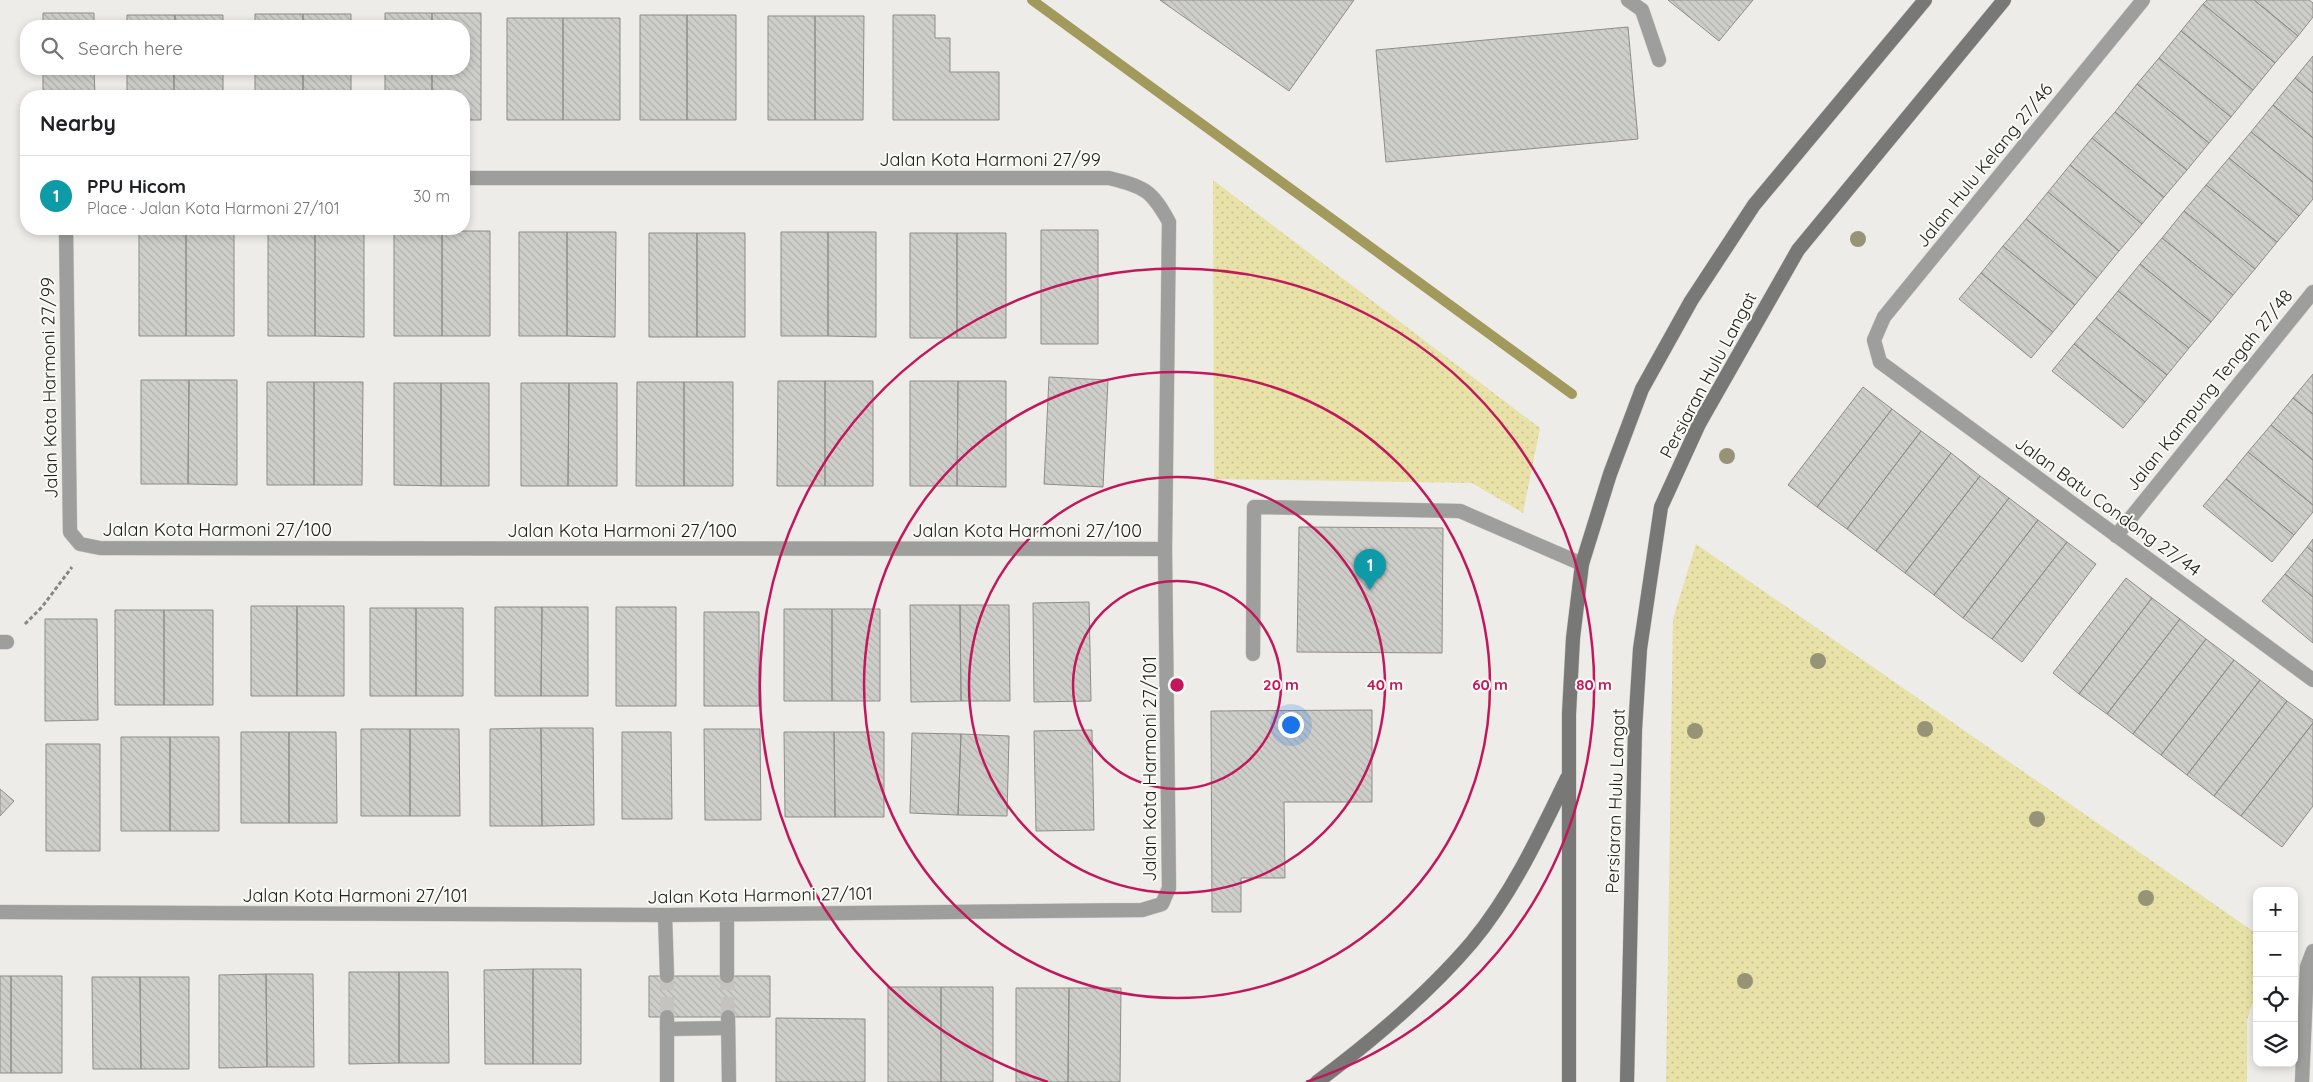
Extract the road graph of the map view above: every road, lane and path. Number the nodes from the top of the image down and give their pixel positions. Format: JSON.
{"nodes":[{"id":1,"x":1628,"y":0,"type":"edge"},
{"id":2,"x":1925,"y":0,"type":"edge"},
{"id":3,"x":2004,"y":0,"type":"edge"},
{"id":4,"x":2143,"y":0,"type":"edge"},
{"id":5,"x":1659,"y":60,"type":"dead end"},
{"id":6,"x":470,"y":178,"type":"edge"},
{"id":7,"x":66,"y":235,"type":"edge"},
{"id":8,"x":2313,"y":292,"type":"edge"},
{"id":9,"x":1880,"y":362,"type":"joint"},
{"id":10,"x":2116,"y":536,"type":"junction"},
{"id":11,"x":80,"y":544,"type":"junction"},
{"id":12,"x":1165,"y":549,"type":"junction"},
{"id":13,"x":1582,"y":564,"type":"junction"},
{"id":14,"x":4,"y":642,"type":"edge"},
{"id":15,"x":1253,"y":654,"type":"dead end"},
{"id":16,"x":2313,"y":680,"type":"edge"},
{"id":17,"x":1569,"y":774,"type":"junction"},
{"id":18,"x":0,"y":912,"type":"edge"},
{"id":19,"x":665,"y":915,"type":"junction"},
{"id":20,"x":727,"y":915,"type":"junction"},
{"id":21,"x":2313,"y":951,"type":"edge"},
{"id":22,"x":666,"y":976,"type":"tunnel mouth"},
{"id":23,"x":727,"y":976,"type":"tunnel mouth"},
{"id":24,"x":667,"y":1082,"type":"edge"},
{"id":25,"x":729,"y":1082,"type":"edge"},
{"id":26,"x":1317,"y":1082,"type":"edge"},
{"id":27,"x":1569,"y":1082,"type":"edge"},
{"id":28,"x":1627,"y":1082,"type":"edge"},
{"id":29,"x":2302,"y":1082,"type":"edge"}],
"edges":[{"from":1,"to":5,"type":"street"},
{"from":2,"to":13,"type":"main road"},
{"from":3,"to":28,"type":"main road","name":"Persiaran Hulu Langat"},
{"from":4,"to":9,"type":"street","name":"Jalan Hulu Kelang 27/46"},
{"from":6,"to":12,"type":"street","name":"Jalan Kota Harmoni 27/99"},
{"from":7,"to":11,"type":"street","name":"Jalan Kota Harmoni 27/99"},
{"from":8,"to":10,"type":"street","name":"Jalan Kampung Tengah 27/48"},
{"from":9,"to":10,"type":"street","name":"Jalan Batu Condong 27/44"},
{"from":10,"to":16,"type":"street","name":"Jalan Batu Condong 27/44"},
{"from":11,"to":12,"type":"street","name":"Jalan Kota Harmoni 27/100"},
{"from":11,"to":14,"type":"path"},
{"from":12,"to":20,"type":"street","name":"Jalan Kota Harmoni 27/101"},
{"from":13,"to":15,"type":"street"},
{"from":13,"to":17,"type":"main road"},
{"from":17,"to":26,"type":"main road"},
{"from":17,"to":27,"type":"main road"},
{"from":18,"to":19,"type":"street","name":"Jalan Kota Harmoni 27/101"},
{"from":19,"to":20,"type":"street","name":"Jalan Kota Harmoni 27/101"},
{"from":19,"to":22,"type":"street"},
{"from":20,"to":23,"type":"street"},
{"from":21,"to":29,"type":"street"},
{"from":24,"to":25,"type":"street"}]}
